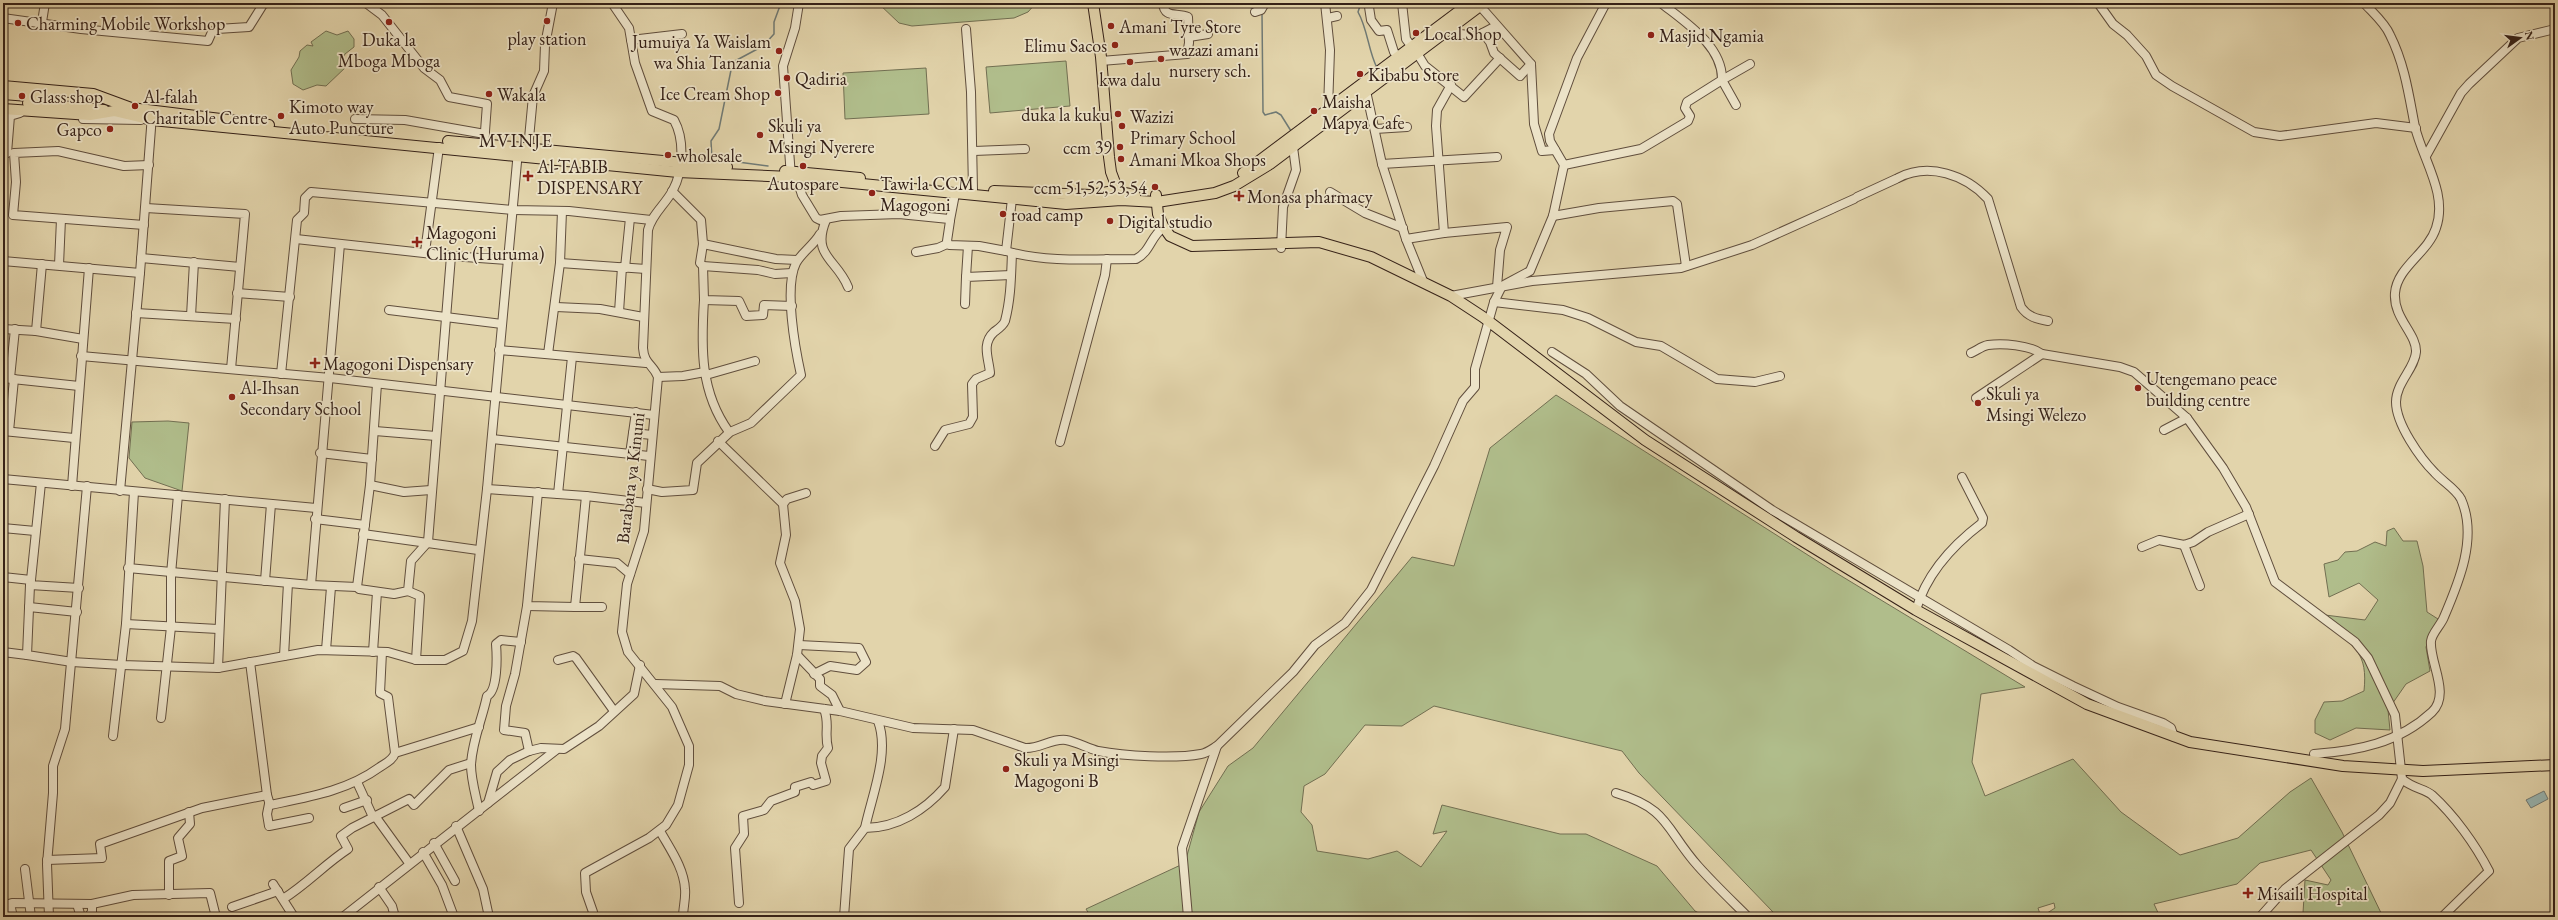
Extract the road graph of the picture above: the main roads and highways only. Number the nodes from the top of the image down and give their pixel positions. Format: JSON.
{"nodes":[{"id":1,"x":1086,"y":3,"type":"edge"},
{"id":2,"x":1093,"y":3,"type":"edge"},
{"id":3,"x":1468,"y":4,"type":"edge"},
{"id":4,"x":1482,"y":4,"type":"edge"},
{"id":5,"x":1414,"y":50,"type":"junction"},
{"id":6,"x":3,"y":86,"type":"edge"},
{"id":7,"x":3,"y":94,"type":"edge"},
{"id":8,"x":3,"y":101,"type":"edge"},
{"id":9,"x":114,"y":107,"type":"junction"},
{"id":10,"x":3,"y":109,"type":"edge"},
{"id":11,"x":152,"y":115,"type":"junction"},
{"id":12,"x":521,"y":151,"type":"junction"},
{"id":13,"x":793,"y":176,"type":"junction"},
{"id":14,"x":1115,"y":196,"type":"junction"},
{"id":15,"x":1154,"y":199,"type":"junction"},
{"id":16,"x":2555,"y":766,"type":"edge"}],
"edges":[{"from":1,"to":14,"type":"main road"},
{"from":2,"to":14,"type":"main road"},
{"from":3,"to":5,"type":"main road"},
{"from":4,"to":5,"type":"main road"},
{"from":5,"to":15,"type":"main road"},
{"from":5,"to":15,"type":"main road"},
{"from":6,"to":9,"type":"main road"},
{"from":7,"to":9,"type":"main road"},
{"from":8,"to":9,"type":"main road"},
{"from":9,"to":10,"type":"main road"},
{"from":9,"to":11,"type":"main road"},
{"from":11,"to":12,"type":"main road"},
{"from":11,"to":12,"type":"main road"},
{"from":12,"to":13,"type":"main road"},
{"from":13,"to":14,"type":"main road"},
{"from":13,"to":14,"type":"main road"},
{"from":14,"to":15,"type":"main road"},
{"from":15,"to":16,"type":"main road"}]}
